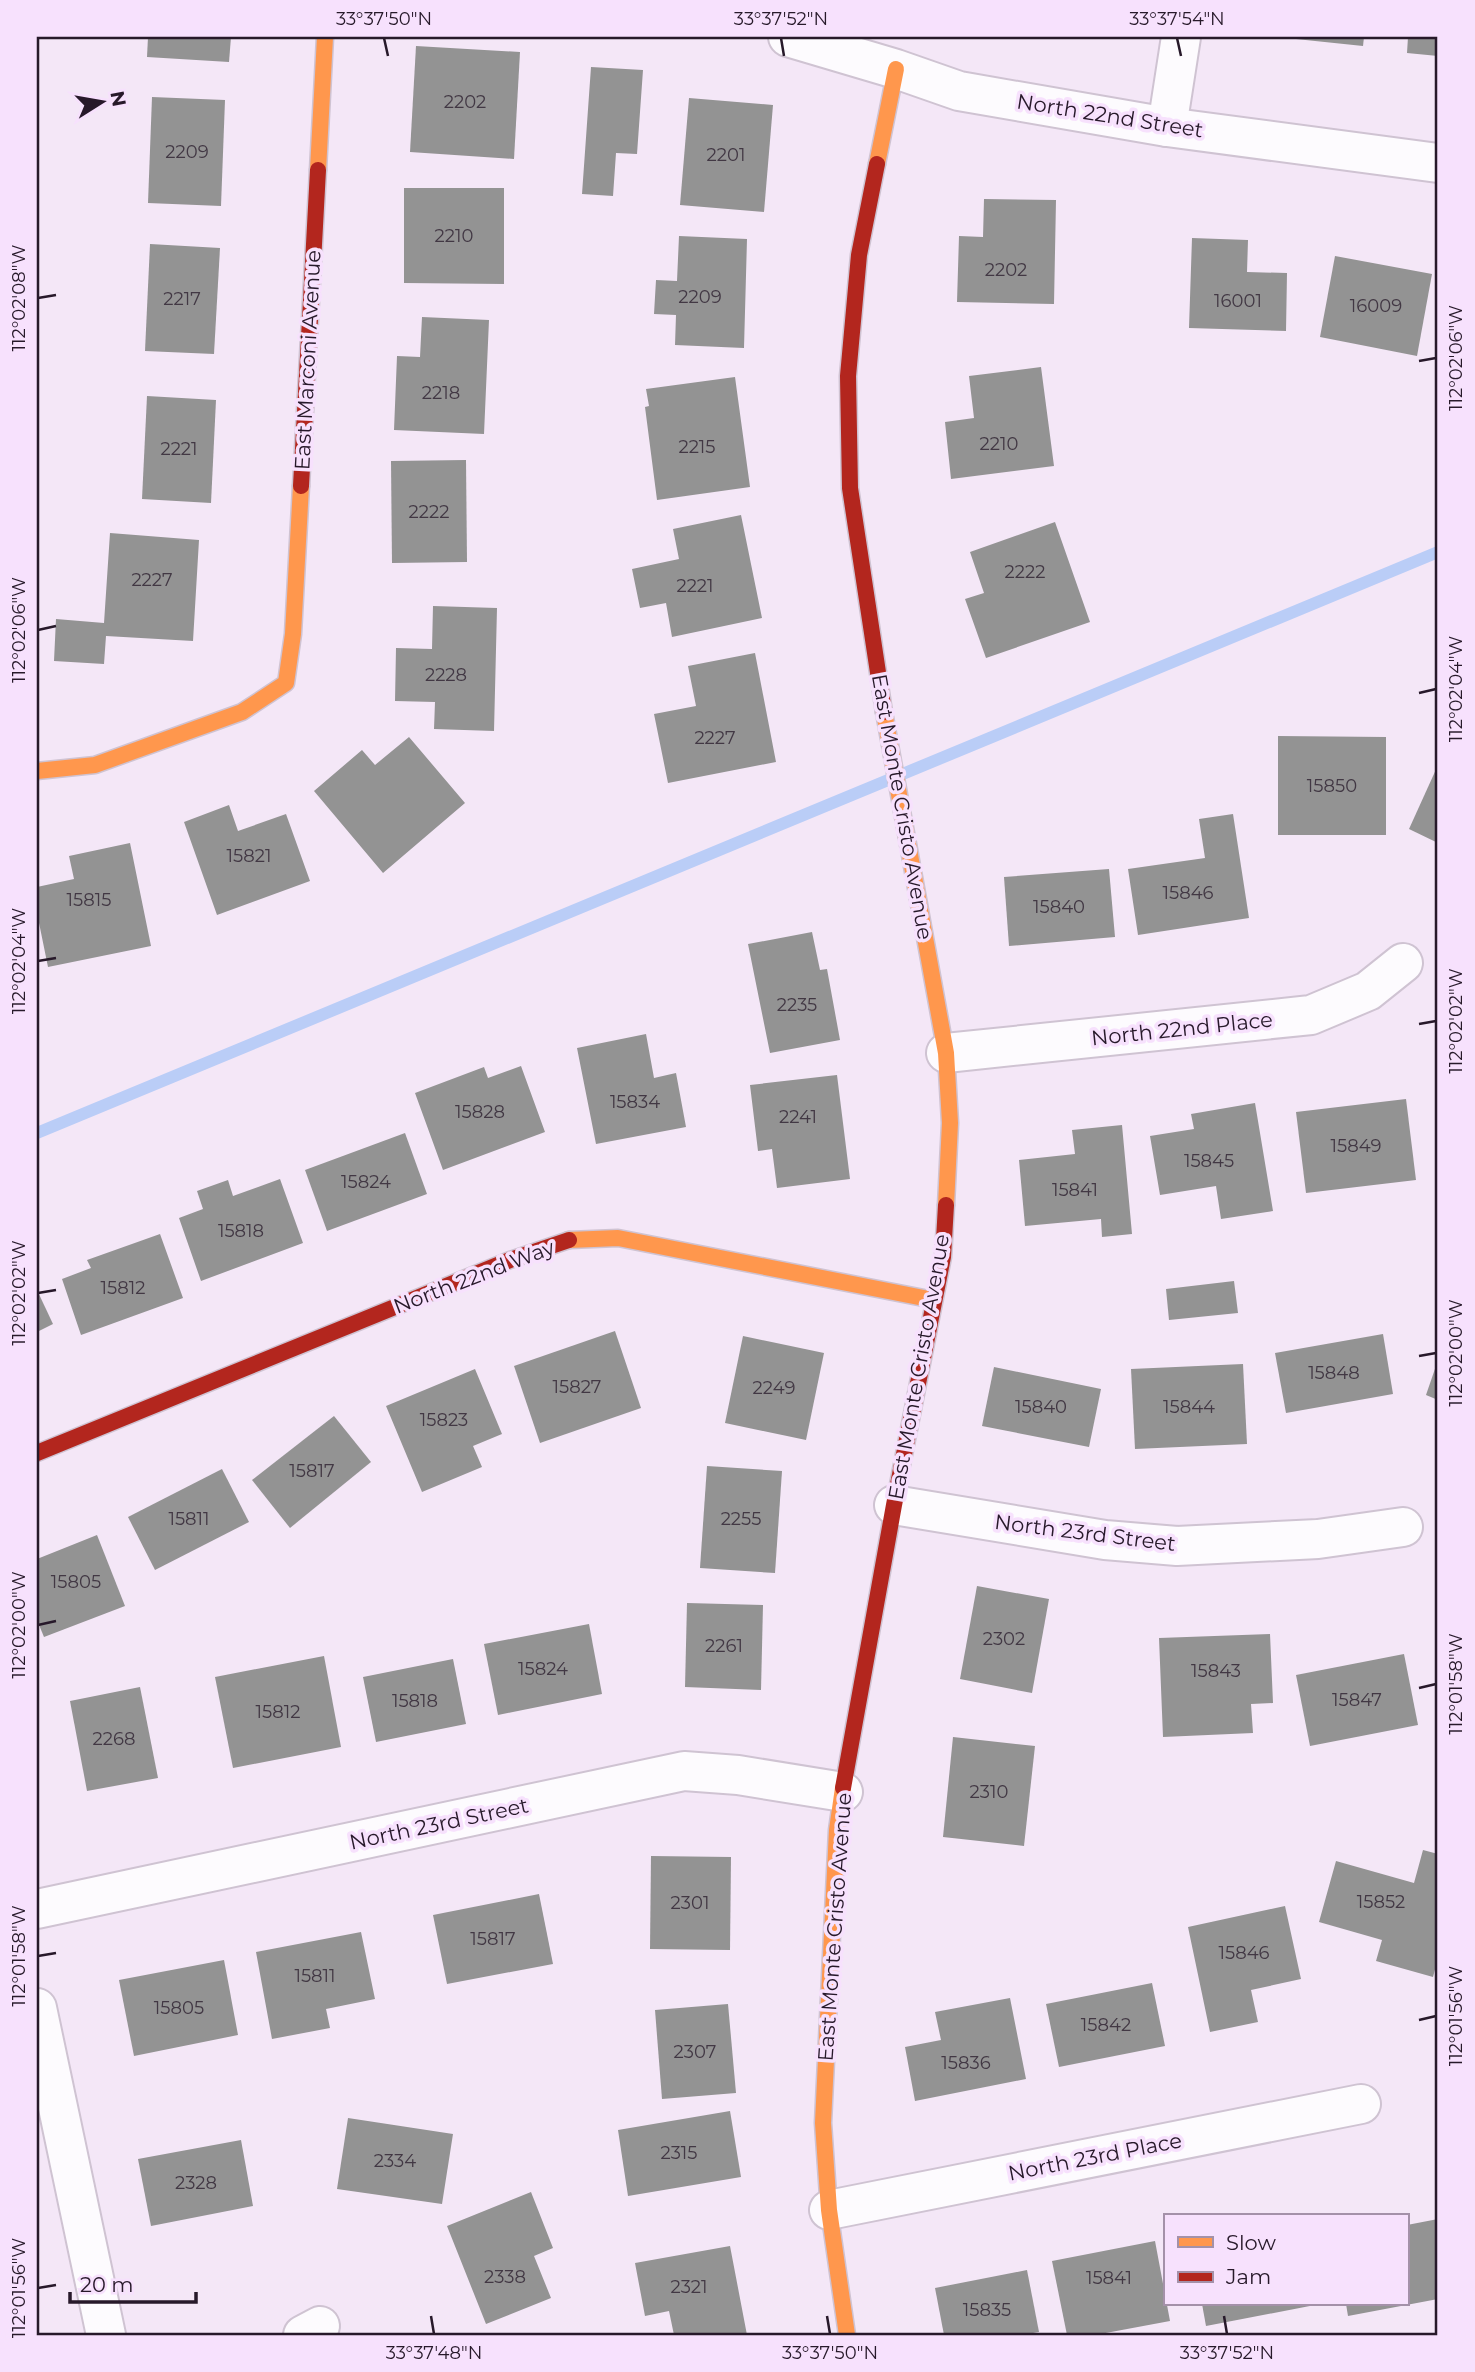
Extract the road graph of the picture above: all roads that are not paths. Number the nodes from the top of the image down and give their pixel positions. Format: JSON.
{"nodes":[{"id":1,"x":325,"y":37,"type":"edge"},
{"id":2,"x":788,"y":37,"type":"edge"},
{"id":3,"x":1181,"y":37,"type":"edge"},
{"id":4,"x":896,"y":69,"type":"junction"},
{"id":5,"x":1167,"y":127,"type":"junction"},
{"id":6,"x":1438,"y":163,"type":"edge"},
{"id":7,"x":37,"y":771,"type":"edge"},
{"id":8,"x":1403,"y":962,"type":"dead end"},
{"id":9,"x":946,"y":1053,"type":"junction"},
{"id":10,"x":934,"y":1300,"type":"junction"},
{"id":11,"x":37,"y":1454,"type":"edge"},
{"id":12,"x":894,"y":1504,"type":"junction"},
{"id":13,"x":1403,"y":1527,"type":"dead end"},
{"id":14,"x":842,"y":1792,"type":"junction"},
{"id":15,"x":37,"y":1909,"type":"edge"},
{"id":16,"x":37,"y":2008,"type":"edge"},
{"id":17,"x":1361,"y":2104,"type":"dead end"},
{"id":18,"x":829,"y":2210,"type":"junction"},
{"id":19,"x":106,"y":2335,"type":"edge"},
{"id":20,"x":847,"y":2335,"type":"edge"}],
"edges":[{"from":1,"to":7,"type":"street","name":"East Marconi Avenue"},
{"from":2,"to":4,"type":"street","name":"North 22nd Street"},
{"from":3,"to":5,"type":"street"},
{"from":4,"to":5,"type":"street","name":"North 22nd Street"},
{"from":4,"to":9,"type":"street","name":"East Monte Cristo Avenue"},
{"from":5,"to":6,"type":"street","name":"North 22nd Street"},
{"from":8,"to":9,"type":"street","name":"North 22nd Place"},
{"from":9,"to":10,"type":"street","name":"East Monte Cristo Avenue"},
{"from":10,"to":11,"type":"street","name":"North 22nd Way"},
{"from":10,"to":12,"type":"street","name":"East Monte Cristo Avenue"},
{"from":12,"to":13,"type":"street","name":"North 23rd Street"},
{"from":12,"to":14,"type":"street","name":"East Monte Cristo Avenue"},
{"from":14,"to":15,"type":"street","name":"North 23rd Street"},
{"from":14,"to":18,"type":"street","name":"East Monte Cristo Avenue"},
{"from":16,"to":19,"type":"street"},
{"from":17,"to":18,"type":"street","name":"North 23rd Place"},
{"from":18,"to":20,"type":"street","name":"East Monte Cristo Avenue"}]}
